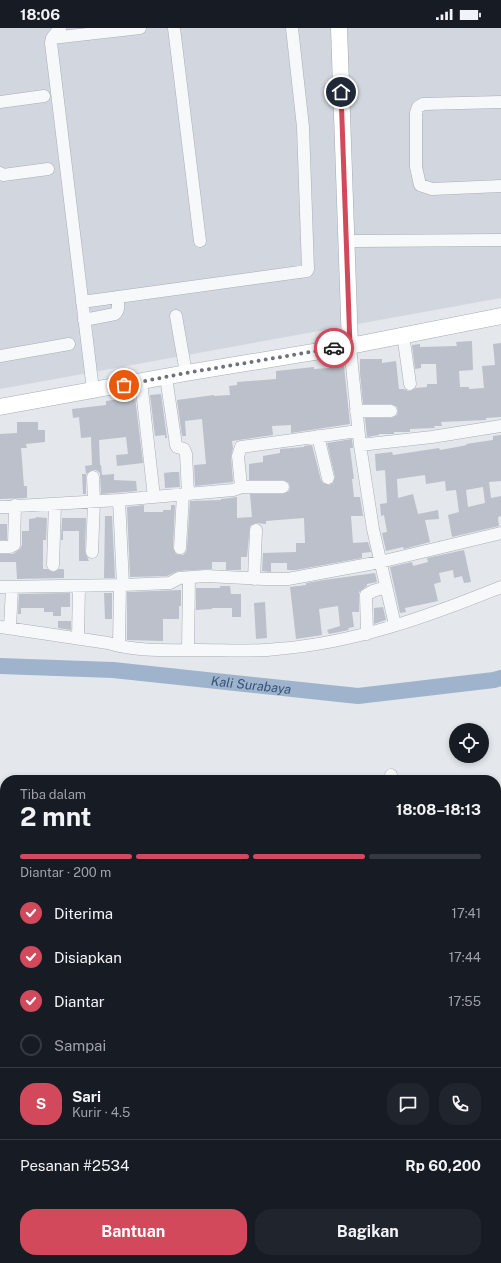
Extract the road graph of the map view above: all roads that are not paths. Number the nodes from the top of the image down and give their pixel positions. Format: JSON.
{"nodes":[{"id":1,"x":60,"y":28,"type":"edge"},
{"id":2,"x":140,"y":28,"type":"edge"},
{"id":3,"x":174,"y":28,"type":"edge"},
{"id":4,"x":292,"y":28,"type":"edge"},
{"id":5,"x":339,"y":28,"type":"edge"},
{"id":6,"x":52,"y":38,"type":"junction"},
{"id":7,"x":44,"y":96,"type":"dead end"},
{"id":8,"x":0,"y":102,"type":"edge"},
{"id":9,"x":501,"y":102,"type":"edge"},
{"id":10,"x":48,"y":169,"type":"dead end"},
{"id":11,"x":0,"y":174,"type":"edge"},
{"id":12,"x":501,"y":186,"type":"edge"},
{"id":13,"x":501,"y":240,"type":"edge"},
{"id":14,"x":200,"y":241,"type":"dead end"},
{"id":15,"x":354,"y":241,"type":"dead end"},
{"id":16,"x":117,"y":297,"type":"junction"},
{"id":17,"x":82,"y":302,"type":"junction"},
{"id":18,"x":176,"y":316,"type":"dead end"},
{"id":19,"x":501,"y":317,"type":"edge"},
{"id":20,"x":84,"y":320,"type":"junction"},
{"id":21,"x":403,"y":334,"type":"junction"},
{"id":22,"x":69,"y":344,"type":"dead end"},
{"id":23,"x":350,"y":346,"type":"junction"},
{"id":24,"x":0,"y":356,"type":"edge"},
{"id":25,"x":186,"y":373,"type":"junction"},
{"id":26,"x":166,"y":377,"type":"junction"},
{"id":27,"x":141,"y":381,"type":"junction"},
{"id":28,"x":410,"y":384,"type":"dead end"},
{"id":29,"x":93,"y":390,"type":"junction"},
{"id":30,"x":0,"y":407,"type":"edge"},
{"id":31,"x":356,"y":411,"type":"junction"},
{"id":32,"x":391,"y":411,"type":"dead end"},
{"id":33,"x":501,"y":426,"type":"edge"},
{"id":34,"x":358,"y":430,"type":"junction"},
{"id":35,"x":318,"y":436,"type":"junction"},
{"id":36,"x":360,"y":445,"type":"junction"},
{"id":37,"x":93,"y":477,"type":"dead end"},
{"id":38,"x":328,"y":478,"type":"dead end"},
{"id":39,"x":240,"y":487,"type":"junction"},
{"id":40,"x":283,"y":487,"type":"dead end"},
{"id":41,"x":186,"y":494,"type":"junction"},
{"id":42,"x":154,"y":497,"type":"junction"},
{"id":43,"x":119,"y":500,"type":"junction"},
{"id":44,"x":94,"y":502,"type":"junction"},
{"id":45,"x":55,"y":504,"type":"junction"},
{"id":46,"x":15,"y":505,"type":"junction"},
{"id":47,"x":0,"y":506,"type":"edge"},
{"id":48,"x":256,"y":530,"type":"dead end"},
{"id":49,"x":501,"y":533,"type":"edge"},
{"id":50,"x":0,"y":548,"type":"edge"},
{"id":51,"x":180,"y":548,"type":"dead end"},
{"id":52,"x":92,"y":552,"type":"dead end"},
{"id":53,"x":380,"y":562,"type":"junction"},
{"id":54,"x":53,"y":565,"type":"dead end"},
{"id":55,"x":189,"y":578,"type":"junction"},
{"id":56,"x":254,"y":579,"type":"junction"},
{"id":57,"x":79,"y":586,"type":"junction"},
{"id":58,"x":122,"y":586,"type":"junction"},
{"id":59,"x":6,"y":587,"type":"edge"},
{"id":60,"x":386,"y":587,"type":"junction"},
{"id":61,"x":501,"y":587,"type":"edge"},
{"id":62,"x":396,"y":626,"type":"junction"},
{"id":63,"x":5,"y":628,"type":"edge"},
{"id":64,"x":367,"y":634,"type":"junction"},
{"id":65,"x":78,"y":638,"type":"junction"},
{"id":66,"x":119,"y":646,"type":"junction"},
{"id":67,"x":188,"y":650,"type":"junction"}],
"edges":[{"from":1,"to":6,"type":"street"},
{"from":2,"to":6,"type":"street"},
{"from":3,"to":14,"type":"street"},
{"from":4,"to":16,"type":"street"},
{"from":5,"to":23,"type":"main road"},
{"from":6,"to":17,"type":"street"},
{"from":7,"to":8,"type":"street"},
{"from":9,"to":12,"type":"street"},
{"from":10,"to":11,"type":"street"},
{"from":13,"to":15,"type":"street"},
{"from":16,"to":17,"type":"street"},
{"from":16,"to":20,"type":"street"},
{"from":17,"to":20,"type":"street"},
{"from":18,"to":25,"type":"street"},
{"from":19,"to":21,"type":"main road"},
{"from":20,"to":29,"type":"street"},
{"from":21,"to":23,"type":"main road"},
{"from":21,"to":28,"type":"street"},
{"from":22,"to":24,"type":"street"},
{"from":23,"to":25,"type":"main road"},
{"from":23,"to":31,"type":"street"},
{"from":25,"to":26,"type":"main road"},
{"from":26,"to":27,"type":"main road"},
{"from":26,"to":41,"type":"street"},
{"from":27,"to":29,"type":"main road"},
{"from":27,"to":42,"type":"street"},
{"from":29,"to":30,"type":"main road"},
{"from":31,"to":32,"type":"street"},
{"from":31,"to":34,"type":"street"},
{"from":33,"to":36,"type":"street"},
{"from":34,"to":35,"type":"street"},
{"from":34,"to":36,"type":"street"},
{"from":35,"to":38,"type":"street"},
{"from":35,"to":39,"type":"street"},
{"from":36,"to":53,"type":"street"},
{"from":37,"to":44,"type":"street"},
{"from":39,"to":40,"type":"street"},
{"from":39,"to":41,"type":"street"},
{"from":41,"to":42,"type":"street"},
{"from":41,"to":51,"type":"street"},
{"from":42,"to":43,"type":"street"},
{"from":43,"to":44,"type":"street"},
{"from":43,"to":58,"type":"street"},
{"from":44,"to":45,"type":"street"},
{"from":44,"to":52,"type":"street"},
{"from":45,"to":46,"type":"street"},
{"from":45,"to":54,"type":"street"},
{"from":46,"to":47,"type":"street"},
{"from":46,"to":50,"type":"street"},
{"from":48,"to":56,"type":"street"},
{"from":49,"to":53,"type":"street"},
{"from":53,"to":56,"type":"street"},
{"from":53,"to":60,"type":"street"},
{"from":55,"to":56,"type":"street"},
{"from":55,"to":58,"type":"street"},
{"from":55,"to":67,"type":"street"},
{"from":57,"to":58,"type":"street"},
{"from":57,"to":59,"type":"street"},
{"from":57,"to":65,"type":"street"},
{"from":58,"to":66,"type":"street"},
{"from":59,"to":63,"type":"street"},
{"from":60,"to":62,"type":"street"},
{"from":60,"to":64,"type":"street"},
{"from":61,"to":62,"type":"street"},
{"from":62,"to":64,"type":"street"},
{"from":63,"to":65,"type":"street"},
{"from":64,"to":67,"type":"street"},
{"from":65,"to":66,"type":"street"},
{"from":66,"to":67,"type":"street"}]}
